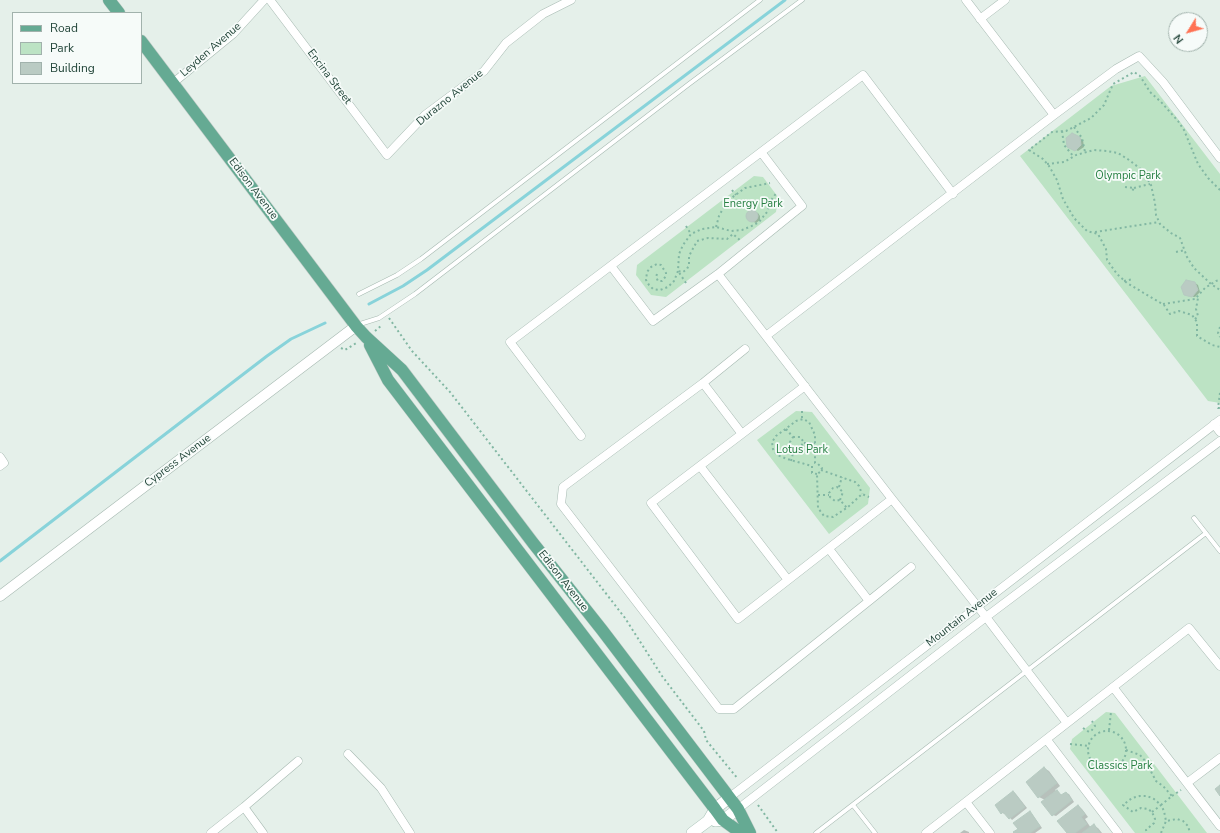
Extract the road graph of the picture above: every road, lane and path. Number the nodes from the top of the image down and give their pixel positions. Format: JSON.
{"nodes":[{"id":1,"x":109,"y":0,"type":"edge"},
{"id":2,"x":264,"y":0,"type":"edge"},
{"id":3,"x":270,"y":0,"type":"edge"},
{"id":4,"x":571,"y":0,"type":"edge"},
{"id":5,"x":760,"y":0,"type":"edge"},
{"id":6,"x":802,"y":0,"type":"edge"},
{"id":7,"x":966,"y":0,"type":"edge"},
{"id":8,"x":1005,"y":0,"type":"edge"},
{"id":9,"x":118,"y":12,"type":"edge"},
{"id":10,"x":980,"y":19,"type":"junction"},
{"id":11,"x":142,"y":42,"type":"edge"},
{"id":12,"x":173,"y":82,"type":"junction"},
{"id":13,"x":1054,"y":115,"type":"junction"},
{"id":14,"x":1074,"y":127,"type":"junction"},
{"id":15,"x":1062,"y":131,"type":"junction"},
{"id":16,"x":761,"y":152,"type":"junction"},
{"id":17,"x":1085,"y":152,"type":"junction"},
{"id":18,"x":387,"y":155,"type":"joint"},
{"id":19,"x":1074,"y":157,"type":"junction"},
{"id":20,"x":1220,"y":158,"type":"edge"},
{"id":21,"x":1047,"y":164,"type":"junction"},
{"id":22,"x":770,"y":183,"type":"dead end"},
{"id":23,"x":1150,"y":184,"type":"junction"},
{"id":24,"x":1125,"y":187,"type":"dead end"},
{"id":25,"x":1134,"y":188,"type":"junction"},
{"id":26,"x":732,"y":190,"type":"dead end"},
{"id":27,"x":1220,"y":190,"type":"edge"},
{"id":28,"x":777,"y":192,"type":"dead end"},
{"id":29,"x":1131,"y":193,"type":"dead end"},
{"id":30,"x":952,"y":194,"type":"junction"},
{"id":31,"x":736,"y":195,"type":"junction"},
{"id":32,"x":1159,"y":222,"type":"junction"},
{"id":33,"x":686,"y":226,"type":"dead end"},
{"id":34,"x":716,"y":227,"type":"junction"},
{"id":35,"x":1093,"y":232,"type":"junction"},
{"id":36,"x":733,"y":233,"type":"junction"},
{"id":37,"x":691,"y":234,"type":"junction"},
{"id":38,"x":741,"y":241,"type":"dead end"},
{"id":39,"x":1185,"y":250,"type":"junction"},
{"id":40,"x":1176,"y":252,"type":"dead end"},
{"id":41,"x":611,"y":266,"type":"junction"},
{"id":42,"x":678,"y":271,"type":"junction"},
{"id":43,"x":657,"y":274,"type":"dead end"},
{"id":44,"x":718,"y":274,"type":"junction"},
{"id":45,"x":1133,"y":279,"type":"dead end"},
{"id":46,"x":1220,"y":280,"type":"edge"},
{"id":47,"x":1124,"y":281,"type":"junction"},
{"id":48,"x":686,"y":283,"type":"dead end"},
{"id":49,"x":1211,"y":284,"type":"junction"},
{"id":50,"x":1220,"y":290,"type":"edge"},
{"id":51,"x":359,"y":294,"type":"dead end"},
{"id":52,"x":1198,"y":296,"type":"junction"},
{"id":53,"x":1162,"y":304,"type":"junction"},
{"id":54,"x":386,"y":314,"type":"junction"},
{"id":55,"x":1195,"y":319,"type":"junction"},
{"id":56,"x":356,"y":326,"type":"junction"},
{"id":57,"x":1220,"y":328,"type":"edge"},
{"id":58,"x":766,"y":336,"type":"junction"},
{"id":59,"x":366,"y":337,"type":"junction"},
{"id":60,"x":1220,"y":337,"type":"edge"},
{"id":61,"x":1220,"y":347,"type":"edge"},
{"id":62,"x":745,"y":349,"type":"dead end"},
{"id":63,"x":703,"y":383,"type":"junction"},
{"id":64,"x":805,"y":386,"type":"junction"},
{"id":65,"x":1220,"y":393,"type":"edge"},
{"id":66,"x":1220,"y":408,"type":"edge"},
{"id":67,"x":802,"y":411,"type":"dead end"},
{"id":68,"x":802,"y":419,"type":"junction"},
{"id":69,"x":1217,"y":422,"type":"edge"},
{"id":70,"x":786,"y":429,"type":"junction"},
{"id":71,"x":1220,"y":432,"type":"edge"},
{"id":72,"x":742,"y":434,"type":"junction"},
{"id":73,"x":580,"y":436,"type":"dead end"},
{"id":74,"x":792,"y":437,"type":"junction"},
{"id":75,"x":1220,"y":441,"type":"edge"},
{"id":76,"x":815,"y":442,"type":"junction"},
{"id":77,"x":804,"y":443,"type":"junction"},
{"id":78,"x":794,"y":449,"type":"junction"},
{"id":79,"x":791,"y":461,"type":"junction"},
{"id":80,"x":816,"y":463,"type":"junction"},
{"id":81,"x":700,"y":466,"type":"junction"},
{"id":82,"x":812,"y":466,"type":"junction"},
{"id":83,"x":821,"y":470,"type":"junction"},
{"id":84,"x":817,"y":474,"type":"junction"},
{"id":85,"x":842,"y":477,"type":"junction"},
{"id":86,"x":839,"y":488,"type":"junction"},
{"id":87,"x":862,"y":494,"type":"junction"},
{"id":88,"x":818,"y":495,"type":"junction"},
{"id":89,"x":830,"y":495,"type":"junction"},
{"id":90,"x":869,"y":497,"type":"dead end"},
{"id":91,"x":892,"y":499,"type":"junction"},
{"id":92,"x":840,"y":500,"type":"junction"},
{"id":93,"x":847,"y":508,"type":"junction"},
{"id":94,"x":1194,"y":518,"type":"dead end"},
{"id":95,"x":1206,"y":533,"type":"junction"},
{"id":96,"x":829,"y":549,"type":"junction"},
{"id":97,"x":1220,"y":551,"type":"edge"},
{"id":98,"x":911,"y":567,"type":"dead end"},
{"id":99,"x":788,"y":580,"type":"junction"},
{"id":100,"x":0,"y":596,"type":"edge"},
{"id":101,"x":868,"y":601,"type":"junction"},
{"id":102,"x":978,"y":606,"type":"junction"},
{"id":103,"x":986,"y":617,"type":"junction"},
{"id":104,"x":1220,"y":666,"type":"edge"},
{"id":105,"x":1026,"y":671,"type":"junction"},
{"id":106,"x":1113,"y":688,"type":"junction"},
{"id":107,"x":1111,"y":712,"type":"dead end"},
{"id":108,"x":1092,"y":721,"type":"dead end"},
{"id":109,"x":1067,"y":723,"type":"junction"},
{"id":110,"x":1083,"y":728,"type":"dead end"},
{"id":111,"x":1092,"y":730,"type":"junction"},
{"id":112,"x":1109,"y":730,"type":"junction"},
{"id":113,"x":1096,"y":735,"type":"junction"},
{"id":114,"x":1047,"y":740,"type":"junction"},
{"id":115,"x":1070,"y":744,"type":"dead end"},
{"id":116,"x":1089,"y":746,"type":"junction"},
{"id":117,"x":1126,"y":750,"type":"junction"},
{"id":118,"x":348,"y":754,"type":"dead end"},
{"id":119,"x":1220,"y":758,"type":"edge"},
{"id":120,"x":298,"y":761,"type":"dead end"},
{"id":121,"x":736,"y":778,"type":"dead end"},
{"id":122,"x":1187,"y":783,"type":"junction"},
{"id":123,"x":730,"y":798,"type":"junction"},
{"id":124,"x":966,"y":802,"type":"junction"},
{"id":125,"x":853,"y":805,"type":"junction"},
{"id":126,"x":1161,"y":805,"type":"junction"},
{"id":127,"x":244,"y":807,"type":"junction"},
{"id":128,"x":759,"y":807,"type":"dead end"},
{"id":129,"x":715,"y":809,"type":"junction"},
{"id":130,"x":738,"y":809,"type":"junction"},
{"id":131,"x":1152,"y":812,"type":"junction"},
{"id":132,"x":723,"y":820,"type":"junction"},
{"id":133,"x":708,"y":821,"type":"junction"},
{"id":134,"x":1166,"y":821,"type":"junction"},
{"id":135,"x":1220,"y":826,"type":"edge"},
{"id":136,"x":211,"y":833,"type":"edge"},
{"id":137,"x":263,"y":833,"type":"edge"},
{"id":138,"x":410,"y":833,"type":"edge"},
{"id":139,"x":692,"y":833,"type":"edge"},
{"id":140,"x":741,"y":833,"type":"edge"},
{"id":141,"x":750,"y":833,"type":"edge"},
{"id":142,"x":778,"y":833,"type":"edge"},
{"id":143,"x":816,"y":833,"type":"edge"},
{"id":144,"x":875,"y":833,"type":"edge"},
{"id":145,"x":926,"y":833,"type":"edge"},
{"id":146,"x":990,"y":833,"type":"edge"},
{"id":147,"x":1118,"y":833,"type":"edge"},
{"id":148,"x":1147,"y":833,"type":"edge"},
{"id":149,"x":1161,"y":833,"type":"edge"},
{"id":150,"x":1190,"y":833,"type":"edge"}],
"edges":[{"from":1,"to":9,"type":"main road"},
{"from":2,"to":12,"type":"street","name":"Leyden Avenue"},
{"from":3,"to":18,"type":"street","name":"Encina Street"},
{"from":4,"to":18,"type":"street","name":"Durazno Avenue"},
{"from":5,"to":51,"type":"lane"},
{"from":6,"to":54,"type":"lane"},
{"from":7,"to":10,"type":"street"},
{"from":8,"to":10,"type":"street"},
{"from":10,"to":13,"type":"street"},
{"from":11,"to":12,"type":"main road","name":"Edison Avenue"},
{"from":12,"to":56,"type":"main road","name":"Edison Avenue"},
{"from":13,"to":20,"type":"street"},
{"from":13,"to":30,"type":"street"},
{"from":14,"to":15,"type":"path"},
{"from":14,"to":17,"type":"path"},
{"from":14,"to":27,"type":"path"},
{"from":15,"to":19,"type":"path"},
{"from":15,"to":21,"type":"path"},
{"from":16,"to":30,"type":"street"},
{"from":16,"to":41,"type":"street"},
{"from":16,"to":44,"type":"street"},
{"from":17,"to":19,"type":"path"},
{"from":17,"to":23,"type":"path"},
{"from":19,"to":21,"type":"path"},
{"from":21,"to":35,"type":"path"},
{"from":22,"to":31,"type":"path"},
{"from":23,"to":25,"type":"path"},
{"from":23,"to":32,"type":"path"},
{"from":24,"to":25,"type":"path"},
{"from":25,"to":29,"type":"path"},
{"from":26,"to":31,"type":"path"},
{"from":28,"to":36,"type":"path"},
{"from":30,"to":58,"type":"street"},
{"from":31,"to":34,"type":"path"},
{"from":32,"to":35,"type":"path"},
{"from":32,"to":39,"type":"path"},
{"from":33,"to":37,"type":"path"},
{"from":34,"to":36,"type":"path"},
{"from":34,"to":37,"type":"path"},
{"from":35,"to":47,"type":"path"},
{"from":36,"to":38,"type":"path"},
{"from":36,"to":42,"type":"path"},
{"from":37,"to":42,"type":"path"},
{"from":39,"to":40,"type":"path"},
{"from":39,"to":49,"type":"path"},
{"from":41,"to":44,"type":"street"},
{"from":41,"to":73,"type":"street"},
{"from":42,"to":43,"type":"path"},
{"from":42,"to":48,"type":"path"},
{"from":44,"to":58,"type":"street"},
{"from":45,"to":47,"type":"path"},
{"from":46,"to":49,"type":"path"},
{"from":47,"to":53,"type":"path"},
{"from":49,"to":50,"type":"path"},
{"from":49,"to":52,"type":"path"},
{"from":52,"to":53,"type":"path"},
{"from":52,"to":55,"type":"path"},
{"from":53,"to":55,"type":"path"},
{"from":54,"to":56,"type":"lane"},
{"from":54,"to":121,"type":"path"},
{"from":55,"to":61,"type":"path"},
{"from":56,"to":59,"type":"main road","name":"Edison Avenue"},
{"from":56,"to":100,"type":"street","name":"Cypress Avenue"},
{"from":57,"to":60,"type":"path"},
{"from":58,"to":64,"type":"street"},
{"from":59,"to":123,"type":"main road","name":"Edison Avenue"},
{"from":59,"to":129,"type":"main road","name":"Edison Avenue"},
{"from":62,"to":63,"type":"street"},
{"from":63,"to":72,"type":"street"},
{"from":63,"to":101,"type":"street"},
{"from":64,"to":72,"type":"street"},
{"from":64,"to":91,"type":"street"},
{"from":65,"to":66,"type":"path"},
{"from":67,"to":68,"type":"path"},
{"from":68,"to":70,"type":"path"},
{"from":68,"to":76,"type":"path"},
{"from":69,"to":71,"type":"street"},
{"from":69,"to":102,"type":"street","name":"Mountain Avenue"},
{"from":70,"to":74,"type":"path"},
{"from":70,"to":79,"type":"path"},
{"from":72,"to":81,"type":"street"},
{"from":74,"to":77,"type":"path"},
{"from":74,"to":78,"type":"path"},
{"from":75,"to":103,"type":"street","name":"Mountain Avenue"},
{"from":76,"to":77,"type":"path"},
{"from":76,"to":80,"type":"path"},
{"from":77,"to":78,"type":"path"},
{"from":78,"to":79,"type":"path"},
{"from":79,"to":82,"type":"path"},
{"from":80,"to":82,"type":"path"},
{"from":80,"to":83,"type":"path"},
{"from":81,"to":99,"type":"street"},
{"from":81,"to":99,"type":"street"},
{"from":82,"to":84,"type":"path"},
{"from":83,"to":84,"type":"path"},
{"from":83,"to":85,"type":"path"},
{"from":84,"to":88,"type":"path"},
{"from":85,"to":86,"type":"path"},
{"from":85,"to":87,"type":"path"},
{"from":86,"to":89,"type":"path"},
{"from":86,"to":92,"type":"path"},
{"from":87,"to":90,"type":"path"},
{"from":87,"to":93,"type":"path"},
{"from":88,"to":89,"type":"path"},
{"from":88,"to":93,"type":"path"},
{"from":89,"to":92,"type":"path"},
{"from":91,"to":96,"type":"street"},
{"from":91,"to":102,"type":"street"},
{"from":92,"to":93,"type":"path"},
{"from":94,"to":95,"type":"lane"},
{"from":95,"to":97,"type":"lane"},
{"from":95,"to":105,"type":"lane"},
{"from":96,"to":99,"type":"street"},
{"from":96,"to":101,"type":"street"},
{"from":98,"to":101,"type":"street"},
{"from":102,"to":103,"type":"street"},
{"from":102,"to":123,"type":"street","name":"Mountain Avenue"},
{"from":103,"to":105,"type":"street"},
{"from":103,"to":130,"type":"street","name":"Mountain Avenue"},
{"from":104,"to":106,"type":"street"},
{"from":105,"to":109,"type":"street"},
{"from":105,"to":125,"type":"lane"},
{"from":106,"to":109,"type":"street"},
{"from":106,"to":122,"type":"street"},
{"from":107,"to":112,"type":"path"},
{"from":108,"to":111,"type":"path"},
{"from":109,"to":114,"type":"street"},
{"from":110,"to":111,"type":"path"},
{"from":111,"to":113,"type":"path"},
{"from":112,"to":113,"type":"path"},
{"from":112,"to":117,"type":"path"},
{"from":113,"to":116,"type":"path"},
{"from":114,"to":124,"type":"street"},
{"from":114,"to":147,"type":"street"},
{"from":115,"to":116,"type":"path"},
{"from":116,"to":117,"type":"path"},
{"from":117,"to":126,"type":"path"},
{"from":118,"to":138,"type":"street"},
{"from":119,"to":122,"type":"street"},
{"from":120,"to":127,"type":"street"},
{"from":122,"to":135,"type":"street"},
{"from":123,"to":129,"type":"main road","name":"Mountain Avenue"},
{"from":123,"to":130,"type":"main road","name":"Edison Avenue"},
{"from":124,"to":145,"type":"street"},
{"from":124,"to":146,"type":"street"},
{"from":125,"to":143,"type":"lane"},
{"from":125,"to":144,"type":"lane"},
{"from":126,"to":131,"type":"path"},
{"from":126,"to":131,"type":"path"},
{"from":126,"to":134,"type":"path"},
{"from":127,"to":136,"type":"street"},
{"from":127,"to":137,"type":"street"},
{"from":128,"to":142,"type":"path"},
{"from":129,"to":132,"type":"main road","name":"Edison Avenue"},
{"from":129,"to":133,"type":"main road","name":"Mountain Avenue"},
{"from":130,"to":132,"type":"main road","name":"Mountain Avenue"},
{"from":130,"to":141,"type":"main road","name":"Edison Avenue"},
{"from":131,"to":148,"type":"path"},
{"from":132,"to":133,"type":"main road"},
{"from":132,"to":140,"type":"main road","name":"Edison Avenue"},
{"from":133,"to":139,"type":"main road","name":"Mountain Avenue"},
{"from":134,"to":149,"type":"path"},
{"from":134,"to":150,"type":"path"}]}
